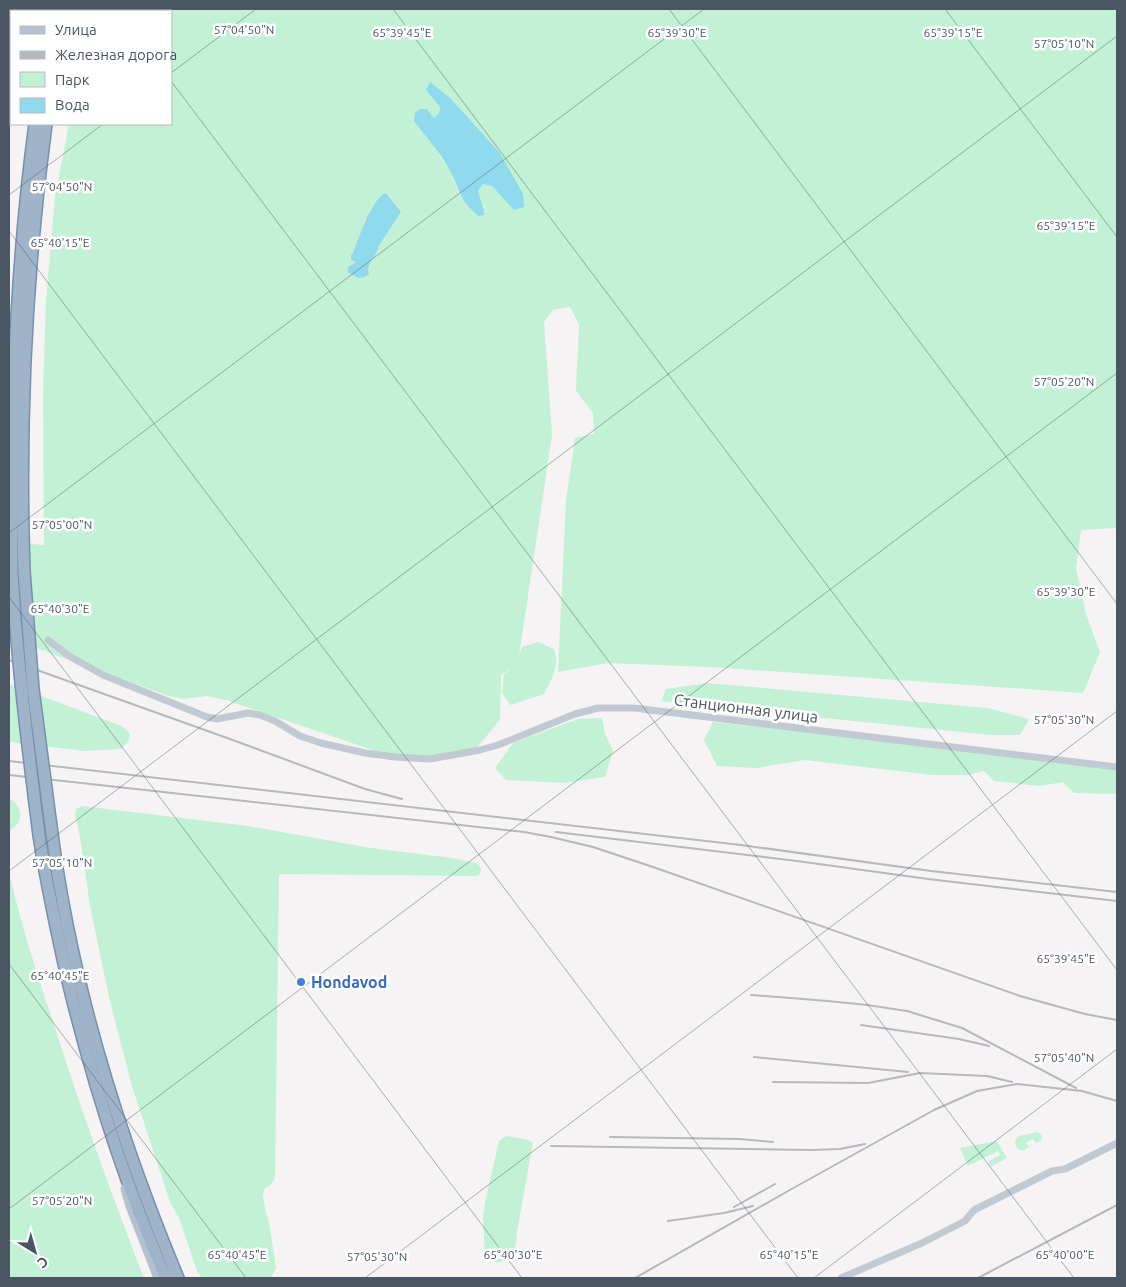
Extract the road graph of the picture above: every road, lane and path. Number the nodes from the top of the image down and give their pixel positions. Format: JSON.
{"nodes":[{"id":1,"x":35,"y":125,"type":"edge"},
{"id":2,"x":46,"y":125,"type":"edge"},
{"id":3,"x":48,"y":640,"type":"dead end"},
{"id":4,"x":1117,"y":767,"type":"edge"},
{"id":5,"x":1117,"y":1143,"type":"edge"},
{"id":6,"x":125,"y":1157,"type":"junction"},
{"id":7,"x":159,"y":1278,"type":"edge"},
{"id":8,"x":166,"y":1278,"type":"edge"},
{"id":9,"x":178,"y":1278,"type":"edge"},
{"id":10,"x":183,"y":1278,"type":"edge"},
{"id":11,"x":841,"y":1278,"type":"edge"}],
"edges":[{"from":1,"to":6,"type":"highway","bridge":true},
{"from":2,"to":6,"type":"highway","bridge":true},
{"from":3,"to":4,"type":"street","name":"Станционная улица"},
{"from":5,"to":11,"type":"street"},
{"from":6,"to":7,"type":"main road"},
{"from":6,"to":8,"type":"highway"},
{"from":6,"to":9,"type":"highway"},
{"from":6,"to":10,"type":"main road"}]}
